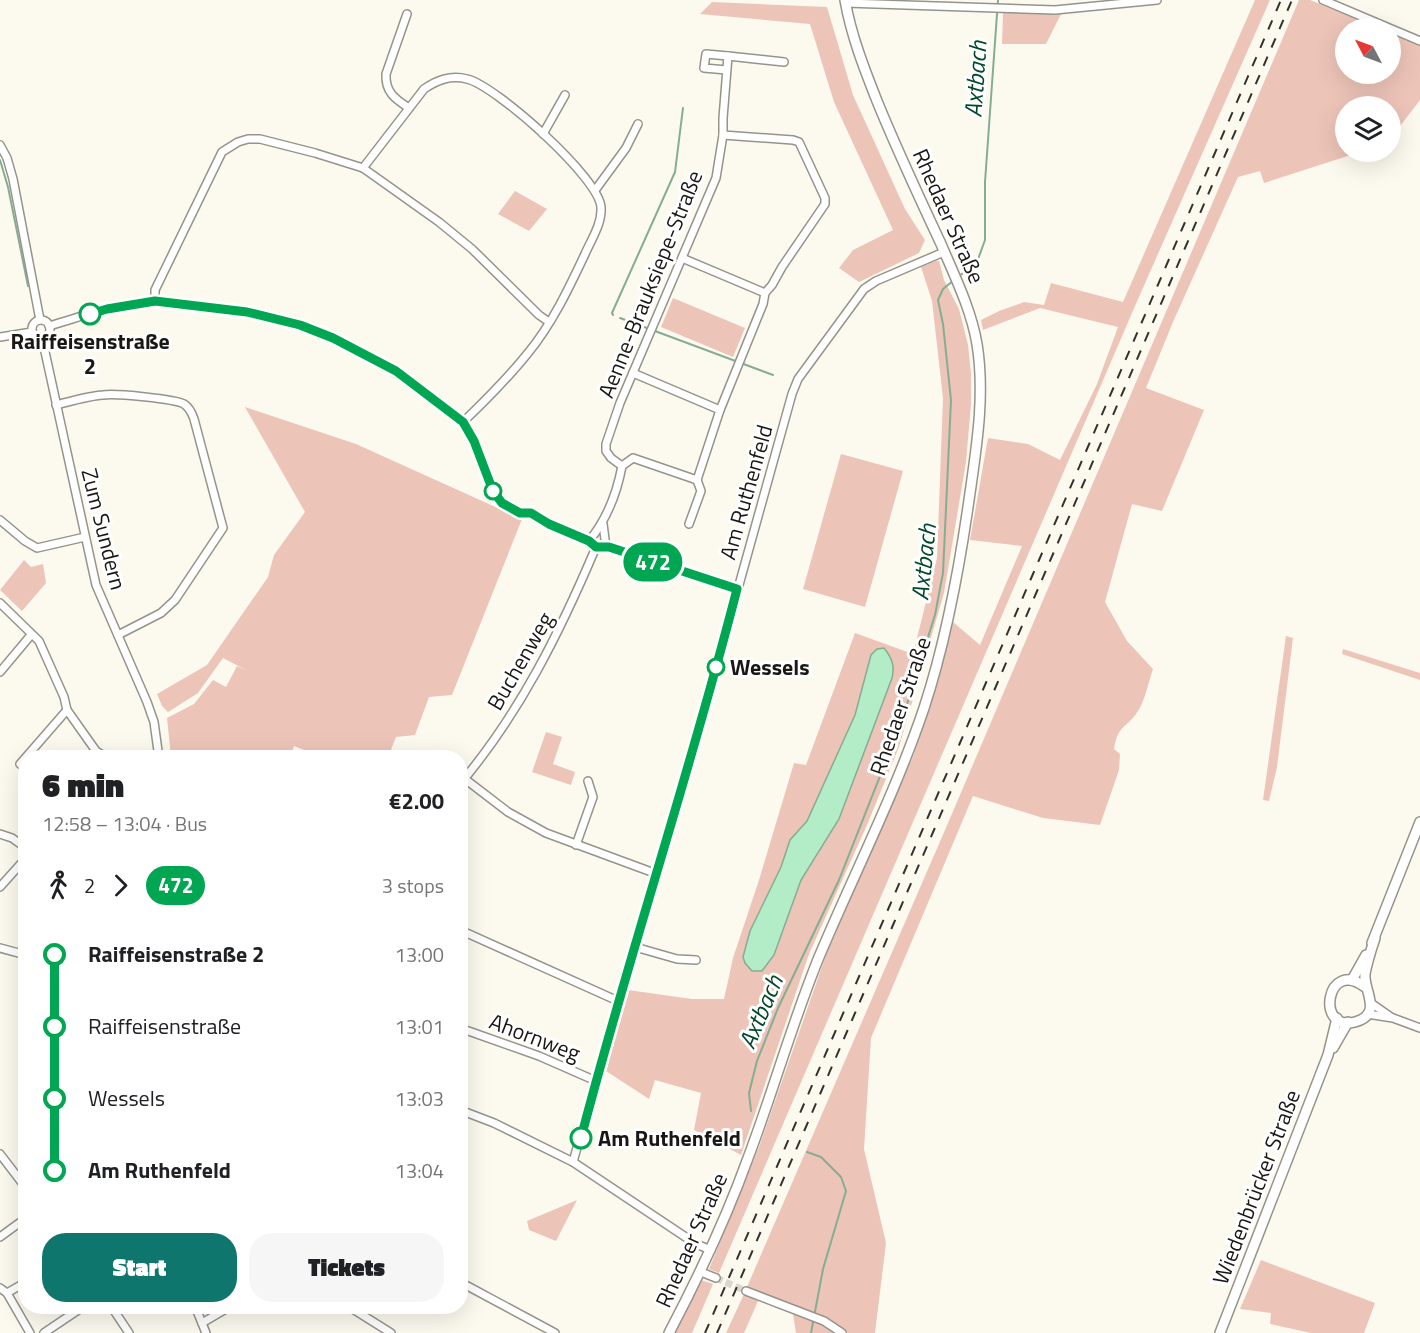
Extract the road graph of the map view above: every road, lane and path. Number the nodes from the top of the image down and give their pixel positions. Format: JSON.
{"nodes":[{"id":1,"x":1157,"y":0,"type":"edge"},
{"id":2,"x":1323,"y":0,"type":"edge"},
{"id":3,"x":845,"y":1,"type":"edge"},
{"id":4,"x":407,"y":14,"type":"dead end"},
{"id":5,"x":1420,"y":41,"type":"edge"},
{"id":6,"x":728,"y":56,"type":"junction"},
{"id":7,"x":784,"y":62,"type":"dead end"},
{"id":8,"x":727,"y":70,"type":"junction"},
{"id":9,"x":565,"y":95,"type":"dead end"},
{"id":10,"x":409,"y":108,"type":"junction"},
{"id":11,"x":638,"y":123,"type":"dead end"},
{"id":12,"x":543,"y":134,"type":"junction"},
{"id":13,"x":723,"y":135,"type":"junction"},
{"id":14,"x":0,"y":145,"type":"edge"},
{"id":15,"x":363,"y":168,"type":"junction"},
{"id":16,"x":596,"y":189,"type":"junction"},
{"id":17,"x":944,"y":252,"type":"junction"},
{"id":18,"x":682,"y":258,"type":"junction"},
{"id":19,"x":765,"y":293,"type":"junction"},
{"id":20,"x":155,"y":301,"type":"junction"},
{"id":21,"x":40,"y":320,"type":"junction"},
{"id":22,"x":549,"y":322,"type":"junction"},
{"id":23,"x":49,"y":326,"type":"junction"},
{"id":24,"x":32,"y":332,"type":"junction"},
{"id":25,"x":0,"y":337,"type":"edge"},
{"id":26,"x":42,"y":338,"type":"junction"},
{"id":27,"x":633,"y":373,"type":"junction"},
{"id":28,"x":56,"y":405,"type":"junction"},
{"id":29,"x":720,"y":410,"type":"junction"},
{"id":30,"x":463,"y":422,"type":"junction"},
{"id":31,"x":622,"y":466,"type":"junction"},
{"id":32,"x":697,"y":480,"type":"junction"},
{"id":33,"x":0,"y":520,"type":"edge"},
{"id":34,"x":603,"y":524,"type":"junction"},
{"id":35,"x":689,"y":524,"type":"dead end"},
{"id":36,"x":84,"y":537,"type":"junction"},
{"id":37,"x":589,"y":541,"type":"junction"},
{"id":38,"x":596,"y":547,"type":"junction"},
{"id":39,"x":606,"y":547,"type":"junction"},
{"id":40,"x":737,"y":589,"type":"junction"},
{"id":41,"x":0,"y":603,"type":"edge"},
{"id":42,"x":31,"y":635,"type":"junction"},
{"id":43,"x":118,"y":635,"type":"junction"},
{"id":44,"x":0,"y":672,"type":"edge"},
{"id":45,"x":67,"y":710,"type":"junction"},
{"id":46,"x":34,"y":747,"type":"junction"},
{"id":47,"x":32,"y":750,"type":"edge"},
{"id":48,"x":34,"y":750,"type":"edge"},
{"id":49,"x":91,"y":750,"type":"edge"},
{"id":50,"x":158,"y":750,"type":"edge"},
{"id":51,"x":468,"y":775,"type":"edge"},
{"id":52,"x":588,"y":781,"type":"dead end"},
{"id":53,"x":468,"y":785,"type":"edge"},
{"id":54,"x":1420,"y":822,"type":"edge"},
{"id":55,"x":0,"y":834,"type":"edge"},
{"id":56,"x":18,"y":842,"type":"edge"},
{"id":57,"x":576,"y":845,"type":"junction"},
{"id":58,"x":18,"y":867,"type":"edge"},
{"id":59,"x":657,"y":874,"type":"junction"},
{"id":60,"x":0,"y":887,"type":"edge"},
{"id":61,"x":468,"y":934,"type":"edge"},
{"id":62,"x":1374,"y":938,"type":"junction"},
{"id":63,"x":635,"y":946,"type":"junction"},
{"id":64,"x":0,"y":948,"type":"edge"},
{"id":65,"x":18,"y":953,"type":"edge"},
{"id":66,"x":696,"y":960,"type":"dead end"},
{"id":67,"x":1352,"y":980,"type":"junction"},
{"id":68,"x":1365,"y":987,"type":"junction"},
{"id":69,"x":618,"y":1001,"type":"junction"},
{"id":70,"x":1371,"y":1003,"type":"junction"},
{"id":71,"x":1367,"y":1014,"type":"junction"},
{"id":72,"x":1337,"y":1018,"type":"junction"},
{"id":73,"x":1393,"y":1018,"type":"junction"},
{"id":74,"x":1348,"y":1022,"type":"junction"},
{"id":75,"x":1420,"y":1028,"type":"edge"},
{"id":76,"x":468,"y":1031,"type":"edge"},
{"id":77,"x":1329,"y":1055,"type":"junction"},
{"id":78,"x":596,"y":1081,"type":"junction"},
{"id":79,"x":468,"y":1113,"type":"edge"},
{"id":80,"x":1,"y":1158,"type":"edge"},
{"id":81,"x":573,"y":1162,"type":"junction"},
{"id":82,"x":18,"y":1178,"type":"edge"},
{"id":83,"x":18,"y":1224,"type":"edge"},
{"id":84,"x":0,"y":1237,"type":"edge"},
{"id":85,"x":711,"y":1250,"type":"junction"},
{"id":86,"x":701,"y":1272,"type":"junction"},
{"id":87,"x":716,"y":1278,"type":"tunnel mouth"},
{"id":88,"x":468,"y":1286,"type":"edge"},
{"id":89,"x":18,"y":1287,"type":"edge"},
{"id":90,"x":0,"y":1288,"type":"edge"},
{"id":91,"x":746,"y":1291,"type":"tunnel mouth"},
{"id":92,"x":7,"y":1293,"type":"junction"},
{"id":93,"x":18,"y":1312,"type":"edge"},
{"id":94,"x":19,"y":1314,"type":"edge"},
{"id":95,"x":72,"y":1314,"type":"edge"},
{"id":96,"x":116,"y":1314,"type":"edge"},
{"id":97,"x":198,"y":1314,"type":"edge"},
{"id":98,"x":217,"y":1314,"type":"edge"},
{"id":99,"x":361,"y":1314,"type":"edge"},
{"id":100,"x":202,"y":1323,"type":"junction"},
{"id":101,"x":30,"y":1333,"type":"edge"},
{"id":102,"x":44,"y":1333,"type":"edge"},
{"id":103,"x":129,"y":1333,"type":"edge"},
{"id":104,"x":206,"y":1333,"type":"edge"},
{"id":105,"x":391,"y":1333,"type":"edge"},
{"id":106,"x":555,"y":1333,"type":"edge"},
{"id":107,"x":669,"y":1333,"type":"edge"},
{"id":108,"x":842,"y":1333,"type":"edge"},
{"id":109,"x":1220,"y":1333,"type":"edge"}],
"edges":[{"from":1,"to":3,"type":"street","name":"Rhedaer Straße"},
{"from":2,"to":5,"type":"street"},
{"from":3,"to":17,"type":"street","name":"Rhedaer Straße"},
{"from":4,"to":10,"type":"street"},
{"from":6,"to":7,"type":"street"},
{"from":6,"to":8,"type":"street","name":"Aenne-Brauksiepe-Straße"},
{"from":6,"to":8,"type":"street"},
{"from":8,"to":13,"type":"street","name":"Aenne-Brauksiepe-Straße"},
{"from":9,"to":12,"type":"street"},
{"from":10,"to":12,"type":"street"},
{"from":10,"to":15,"type":"street"},
{"from":11,"to":16,"type":"street"},
{"from":12,"to":16,"type":"street"},
{"from":13,"to":18,"type":"street","name":"Aenne-Brauksiepe-Straße"},
{"from":13,"to":19,"type":"street"},
{"from":14,"to":21,"type":"street"},
{"from":15,"to":20,"type":"street"},
{"from":15,"to":22,"type":"street"},
{"from":16,"to":22,"type":"street"},
{"from":17,"to":40,"type":"street","name":"Am Ruthenfeld"},
{"from":17,"to":85,"type":"street","name":"Rhedaer Straße"},
{"from":18,"to":19,"type":"street"},
{"from":18,"to":27,"type":"street","name":"Aenne-Brauksiepe-Straße"},
{"from":19,"to":29,"type":"street"},
{"from":20,"to":23,"type":"street"},
{"from":20,"to":30,"type":"street"},
{"from":21,"to":23,"type":"street"},
{"from":21,"to":24,"type":"street"},
{"from":22,"to":30,"type":"street"},
{"from":23,"to":26,"type":"street"},
{"from":24,"to":25,"type":"street"},
{"from":24,"to":26,"type":"street"},
{"from":26,"to":28,"type":"street","name":"Zum Sundern"},
{"from":27,"to":29,"type":"street"},
{"from":27,"to":31,"type":"street","name":"Aenne-Brauksiepe-Straße"},
{"from":28,"to":36,"type":"street","name":"Zum Sundern"},
{"from":28,"to":43,"type":"street"},
{"from":29,"to":32,"type":"street"},
{"from":30,"to":37,"type":"street"},
{"from":31,"to":32,"type":"street"},
{"from":31,"to":34,"type":"street"},
{"from":32,"to":35,"type":"street"},
{"from":33,"to":36,"type":"street"},
{"from":34,"to":37,"type":"street"},
{"from":34,"to":39,"type":"street"},
{"from":36,"to":43,"type":"street","name":"Zum Sundern"},
{"from":37,"to":38,"type":"street"},
{"from":38,"to":39,"type":"street"},
{"from":38,"to":51,"type":"street","name":"Buchenweg"},
{"from":39,"to":40,"type":"street"},
{"from":40,"to":59,"type":"street","name":"Am Ruthenfeld"},
{"from":41,"to":42,"type":"street"},
{"from":42,"to":44,"type":"street"},
{"from":42,"to":45,"type":"street"},
{"from":43,"to":50,"type":"street","name":"Zum Sundern"},
{"from":45,"to":46,"type":"street"},
{"from":45,"to":49,"type":"street"},
{"from":46,"to":47,"type":"street"},
{"from":46,"to":48,"type":"street"},
{"from":52,"to":57,"type":"street"},
{"from":53,"to":57,"type":"street"},
{"from":54,"to":62,"type":"street"},
{"from":55,"to":56,"type":"street"},
{"from":57,"to":59,"type":"street"},
{"from":58,"to":60,"type":"street"},
{"from":59,"to":63,"type":"street","name":"Am Ruthenfeld"},
{"from":61,"to":69,"type":"street"},
{"from":62,"to":67,"type":"street"},
{"from":62,"to":68,"type":"street"},
{"from":63,"to":66,"type":"street"},
{"from":63,"to":69,"type":"street","name":"Am Ruthenfeld"},
{"from":64,"to":65,"type":"street"},
{"from":67,"to":68,"type":"street"},
{"from":67,"to":72,"type":"street"},
{"from":68,"to":70,"type":"street"},
{"from":69,"to":78,"type":"street","name":"Am Ruthenfeld"},
{"from":70,"to":71,"type":"street"},
{"from":70,"to":73,"type":"street"},
{"from":71,"to":73,"type":"street"},
{"from":71,"to":74,"type":"street"},
{"from":72,"to":74,"type":"street"},
{"from":72,"to":77,"type":"street"},
{"from":73,"to":75,"type":"street"},
{"from":74,"to":77,"type":"street"},
{"from":76,"to":78,"type":"street","name":"Ahornweg"},
{"from":77,"to":109,"type":"street","name":"Wiedenbrücker Straße"},
{"from":78,"to":81,"type":"street","name":"Am Ruthenfeld"},
{"from":79,"to":81,"type":"street"},
{"from":80,"to":82,"type":"street"},
{"from":81,"to":85,"type":"street"},
{"from":83,"to":84,"type":"street"},
{"from":85,"to":86,"type":"street","name":"Rhedaer Straße"},
{"from":86,"to":87,"type":"street"},
{"from":86,"to":107,"type":"street","name":"Rhedaer Straße"},
{"from":88,"to":106,"type":"street"},
{"from":89,"to":92,"type":"street"},
{"from":90,"to":92,"type":"street"},
{"from":91,"to":108,"type":"street"},
{"from":92,"to":93,"type":"street"},
{"from":94,"to":101,"type":"street"},
{"from":95,"to":102,"type":"street"},
{"from":96,"to":103,"type":"street"},
{"from":97,"to":100,"type":"street"},
{"from":98,"to":100,"type":"street"},
{"from":99,"to":105,"type":"street"},
{"from":100,"to":104,"type":"street"}]}
